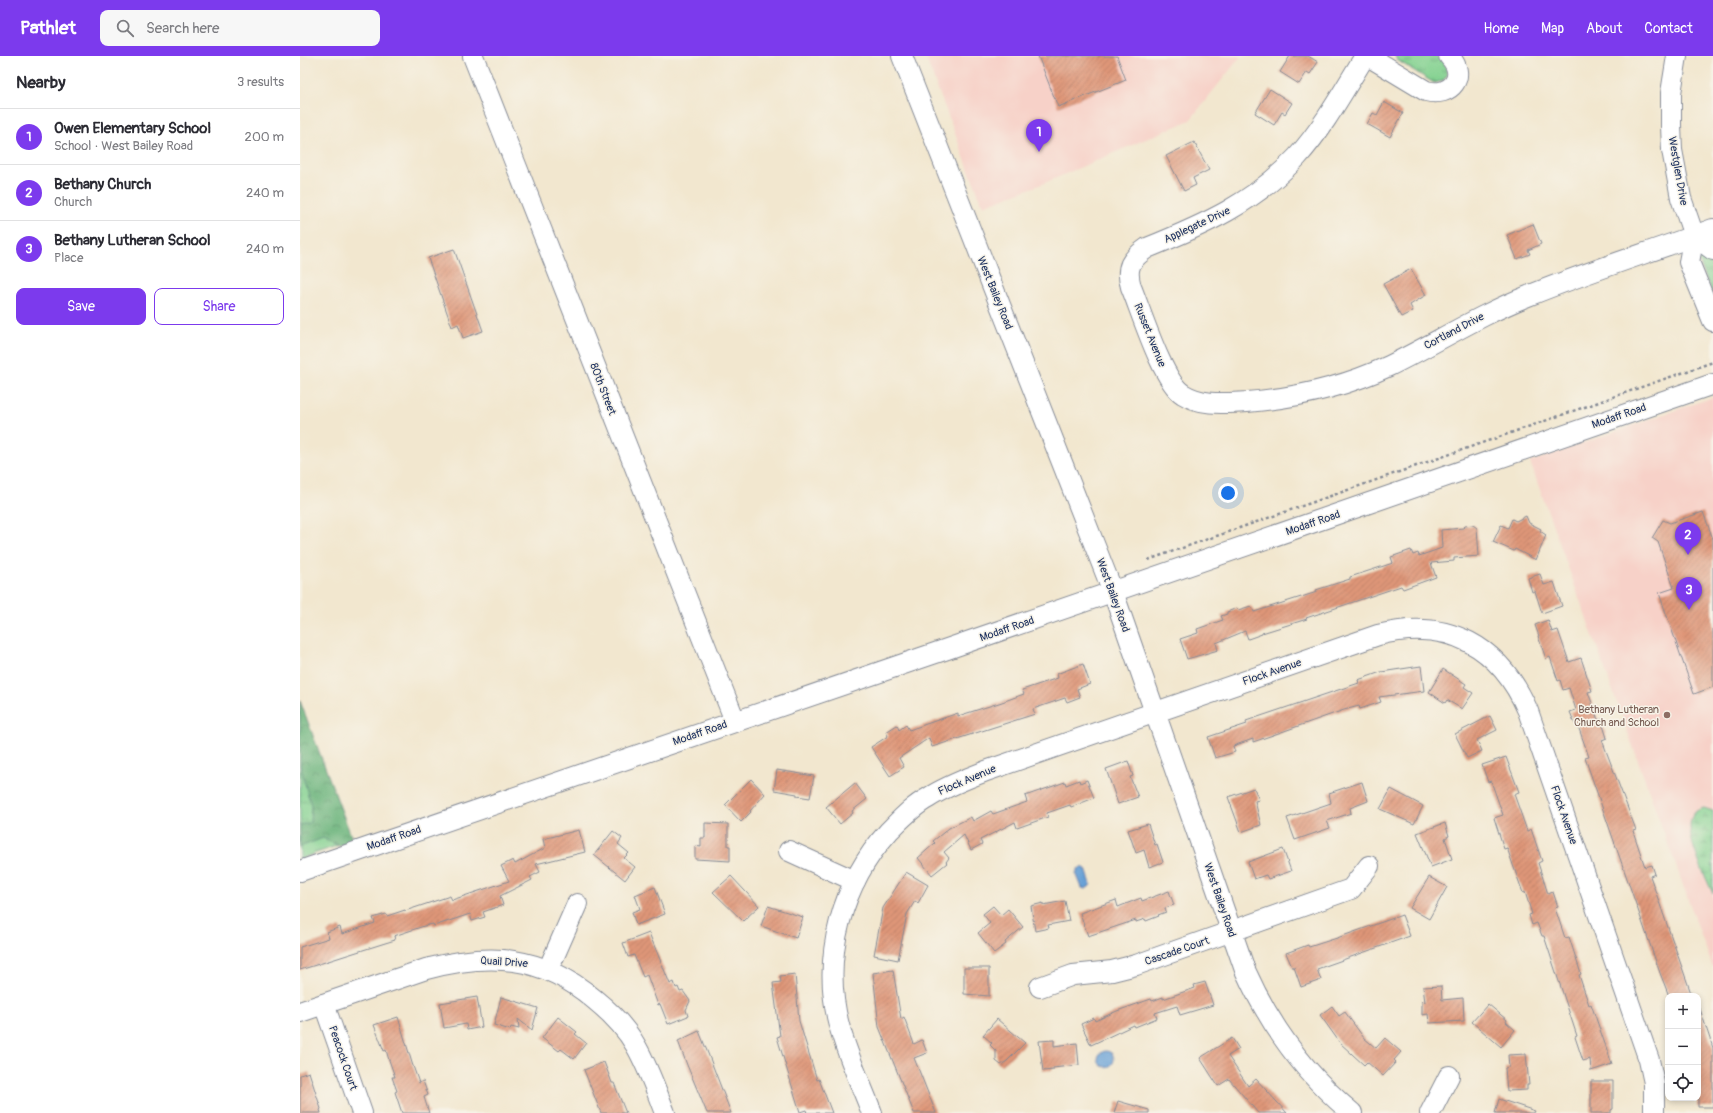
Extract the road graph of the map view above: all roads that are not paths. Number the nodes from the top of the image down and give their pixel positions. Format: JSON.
{"nodes":[{"id":1,"x":473,"y":56,"type":"edge"},
{"id":2,"x":902,"y":56,"type":"edge"},
{"id":3,"x":1367,"y":56,"type":"edge"},
{"id":4,"x":1449,"y":56,"type":"edge"},
{"id":5,"x":1677,"y":56,"type":"edge"},
{"id":6,"x":1713,"y":229,"type":"edge"},
{"id":7,"x":1694,"y":236,"type":"junction"},
{"id":8,"x":1713,"y":250,"type":"edge"},
{"id":9,"x":1131,"y":262,"type":"joint"},
{"id":10,"x":1713,"y":321,"type":"edge"},
{"id":11,"x":1713,"y":384,"type":"edge"},
{"id":12,"x":1190,"y":398,"type":"joint"},
{"id":13,"x":1113,"y":592,"type":"junction"},
{"id":14,"x":1155,"y":712,"type":"junction"},
{"id":15,"x":735,"y":721,"type":"junction"},
{"id":16,"x":789,"y":851,"type":"dead end"},
{"id":17,"x":1369,"y":866,"type":"dead end"},
{"id":18,"x":300,"y":871,"type":"edge"},
{"id":19,"x":855,"y":881,"type":"junction"},
{"id":20,"x":577,"y":904,"type":"dead end"},
{"id":21,"x":1231,"y":932,"type":"junction"},
{"id":22,"x":548,"y":970,"type":"junction"},
{"id":23,"x":1040,"y":987,"type":"dead end"},
{"id":24,"x":324,"y":1004,"type":"junction"},
{"id":25,"x":300,"y":1012,"type":"edge"},
{"id":26,"x":1449,"y":1076,"type":"dead end"},
{"id":27,"x":362,"y":1113,"type":"edge"},
{"id":28,"x":665,"y":1113,"type":"edge"},
{"id":29,"x":872,"y":1113,"type":"edge"},
{"id":30,"x":1352,"y":1113,"type":"edge"},
{"id":31,"x":1430,"y":1113,"type":"edge"},
{"id":32,"x":1654,"y":1113,"type":"edge"}],
"edges":[{"from":1,"to":15,"type":"street","name":"80th Street"},
{"from":2,"to":13,"type":"street","name":"West Bailey Road"},
{"from":3,"to":4,"type":"street"},
{"from":3,"to":9,"type":"street","name":"Applegate Drive"},
{"from":5,"to":7,"type":"street","name":"Westglen Drive"},
{"from":6,"to":7,"type":"street","name":"Cortland Drive"},
{"from":7,"to":8,"type":"street"},
{"from":7,"to":10,"type":"street","name":"Westglen Drive"},
{"from":7,"to":12,"type":"street","name":"Cortland Drive"},
{"from":9,"to":12,"type":"street","name":"Russet Avenue"},
{"from":11,"to":13,"type":"street","name":"Modaff Road"},
{"from":13,"to":14,"type":"street","name":"West Bailey Road"},
{"from":13,"to":15,"type":"street","name":"Modaff Road"},
{"from":14,"to":19,"type":"street","name":"Flock Avenue"},
{"from":14,"to":21,"type":"street","name":"West Bailey Road"},
{"from":14,"to":32,"type":"street","name":"Flock Avenue"},
{"from":15,"to":18,"type":"street","name":"Modaff Road"},
{"from":16,"to":19,"type":"street"},
{"from":17,"to":21,"type":"street","name":"Cascade Court"},
{"from":19,"to":29,"type":"street","name":"Flock Avenue"},
{"from":20,"to":22,"type":"street"},
{"from":21,"to":23,"type":"street","name":"Cascade Court"},
{"from":21,"to":30,"type":"street","name":"West Bailey Road"},
{"from":22,"to":24,"type":"street","name":"Quail Drive"},
{"from":22,"to":28,"type":"street","name":"Quail Drive"},
{"from":24,"to":25,"type":"street","name":"Quail Drive"},
{"from":24,"to":27,"type":"street","name":"Peacock Court"},
{"from":26,"to":31,"type":"street"}]}
